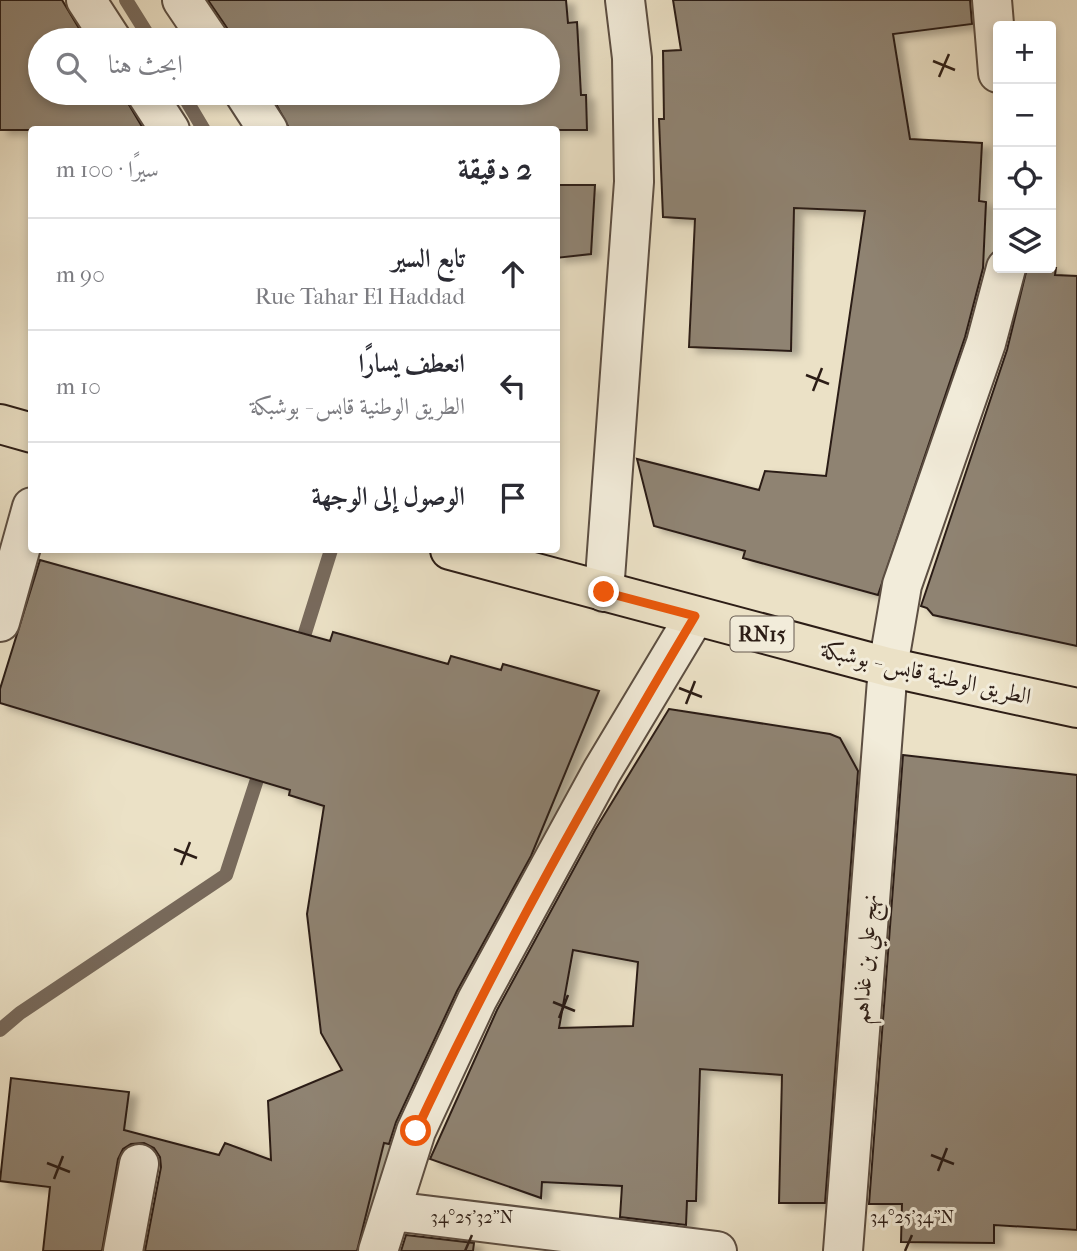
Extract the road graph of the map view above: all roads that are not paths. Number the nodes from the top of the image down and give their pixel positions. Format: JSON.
{"nodes":[{"id":1,"x":86,"y":0,"type":"edge"},
{"id":2,"x":181,"y":0,"type":"edge"},
{"id":3,"x":625,"y":0,"type":"edge"},
{"id":4,"x":992,"y":0,"type":"edge"},
{"id":5,"x":994,"y":21,"type":"edge"},
{"id":6,"x":104,"y":28,"type":"edge"},
{"id":7,"x":201,"y":28,"type":"edge"},
{"id":8,"x":154,"y":105,"type":"edge"},
{"id":9,"x":252,"y":105,"type":"edge"},
{"id":10,"x":167,"y":126,"type":"edge"},
{"id":11,"x":265,"y":126,"type":"edge"},
{"id":12,"x":1005,"y":273,"type":"edge"},
{"id":13,"x":0,"y":424,"type":"edge"},
{"id":14,"x":28,"y":432,"type":"edge"},
{"id":15,"x":28,"y":521,"type":"edge"},
{"id":16,"x":461,"y":553,"type":"edge"},
{"id":17,"x":604,"y":592,"type":"junction"},
{"id":18,"x":695,"y":616,"type":"junction"},
{"id":19,"x":0,"y":622,"type":"edge"},
{"id":20,"x":888,"y":667,"type":"junction"},
{"id":21,"x":1077,"y":708,"type":"edge"},
{"id":22,"x":139,"y":1164,"type":"dead end"},
{"id":23,"x":392,"y":1211,"type":"junction"},
{"id":24,"x":123,"y":1251,"type":"edge"},
{"id":25,"x":378,"y":1251,"type":"edge"},
{"id":26,"x":717,"y":1251,"type":"edge"},
{"id":27,"x":843,"y":1251,"type":"edge"}],
"edges":[{"from":1,"to":6,"type":"street"},
{"from":2,"to":7,"type":"street"},
{"from":3,"to":17,"type":"street"},
{"from":4,"to":5,"type":"street"},
{"from":8,"to":10,"type":"street"},
{"from":9,"to":11,"type":"street"},
{"from":12,"to":20,"type":"street","name":"نهج علي بن غذاهم"},
{"from":13,"to":14,"type":"main road"},
{"from":15,"to":19,"type":"street"},
{"from":16,"to":17,"type":"main road","name":"الطريق الوطنية قابس - بوشبكة","number":"RN15"},
{"from":17,"to":18,"type":"main road","name":"الطريق الوطنية قابس - بوشبكة","number":"RN15"},
{"from":18,"to":20,"type":"main road","name":"الطريق الوطنية قابس - بوشبكة","number":"RN15"},
{"from":18,"to":23,"type":"street"},
{"from":20,"to":21,"type":"main road","name":"الطريق الوطنية قابس - بوشبكة","number":"RN15"},
{"from":20,"to":27,"type":"street","name":"نهج علي بن غذاهم"},
{"from":22,"to":24,"type":"street"},
{"from":23,"to":25,"type":"street"},
{"from":23,"to":26,"type":"street"}]}
